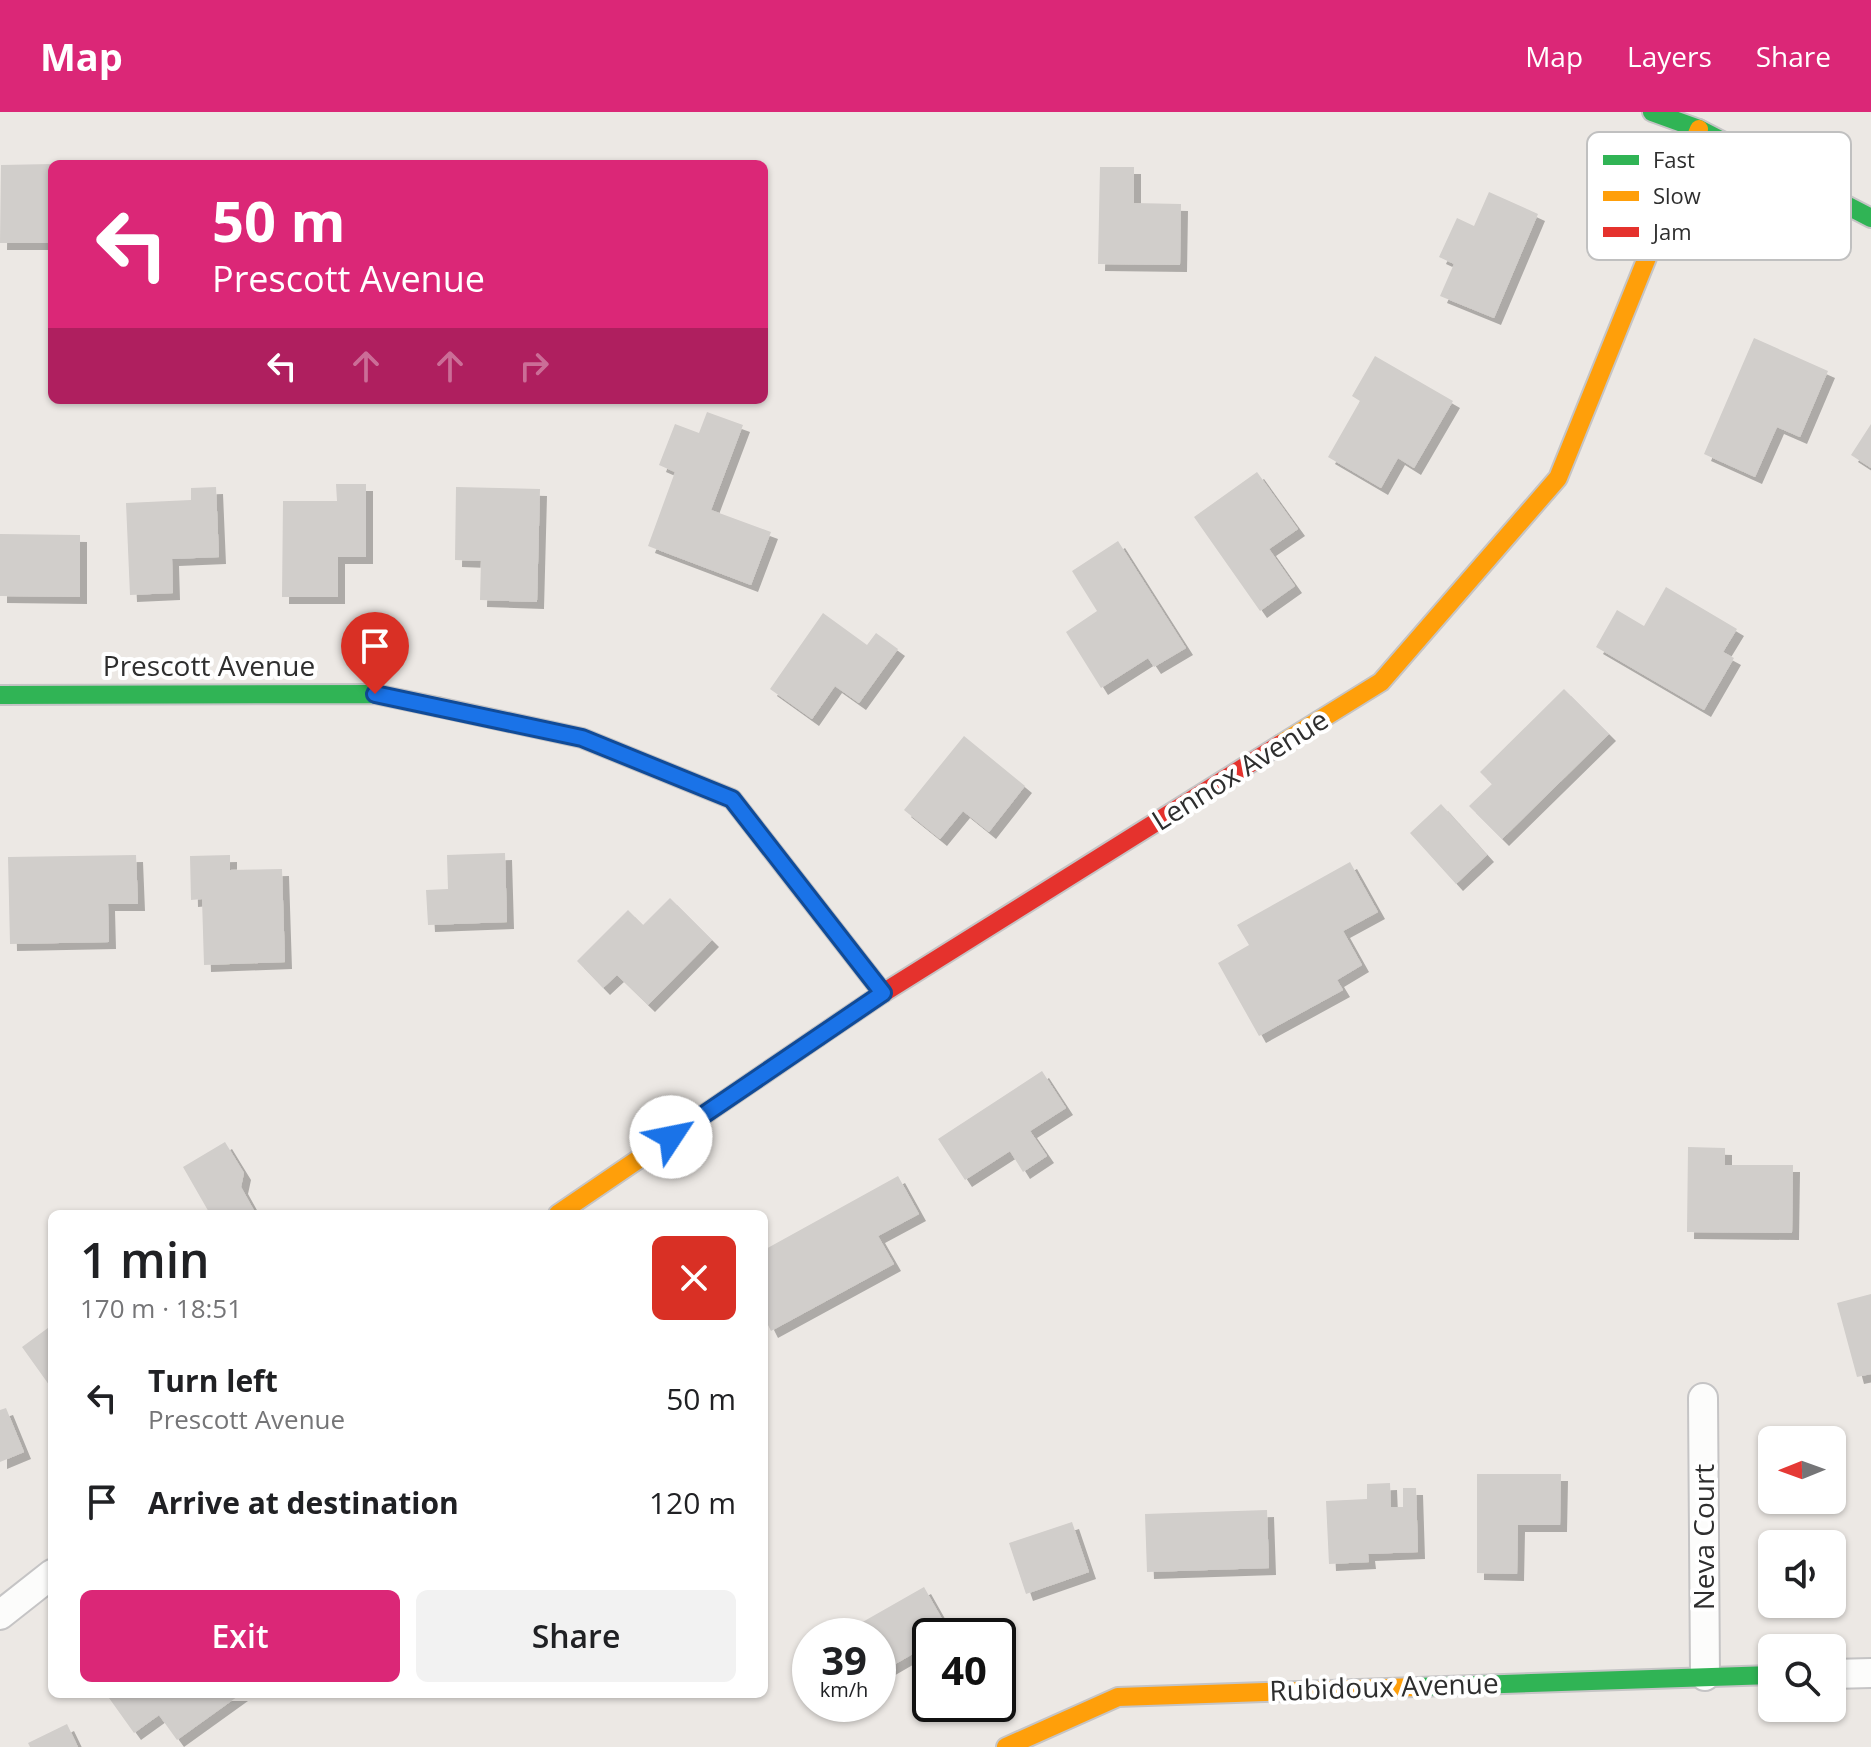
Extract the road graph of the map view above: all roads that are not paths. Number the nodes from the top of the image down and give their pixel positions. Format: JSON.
{"nodes":[{"id":1,"x":1652,"y":112,"type":"edge"},
{"id":2,"x":1699,"y":129,"type":"junction"},
{"id":3,"x":1698,"y":132,"type":"edge"},
{"id":4,"x":1705,"y":132,"type":"edge"},
{"id":5,"x":1851,"y":208,"type":"edge"},
{"id":6,"x":1871,"y":218,"type":"edge"},
{"id":7,"x":1646,"y":260,"type":"edge"},
{"id":8,"x":0,"y":695,"type":"edge"},
{"id":9,"x":883,"y":993,"type":"junction"},
{"id":10,"x":564,"y":1210,"type":"edge"},
{"id":11,"x":1703,"y":1398,"type":"dead end"},
{"id":12,"x":48,"y":1577,"type":"edge"},
{"id":13,"x":0,"y":1615,"type":"edge"},
{"id":14,"x":1871,"y":1673,"type":"edge"},
{"id":15,"x":1846,"y":1674,"type":"edge"},
{"id":16,"x":1758,"y":1675,"type":"edge"},
{"id":17,"x":1705,"y":1676,"type":"junction"},
{"id":18,"x":1006,"y":1747,"type":"edge"}],
"edges":[{"from":1,"to":2,"type":"street"},
{"from":2,"to":3,"type":"street","name":"Lennox Avenue"},
{"from":2,"to":4,"type":"street"},
{"from":5,"to":6,"type":"street"},
{"from":7,"to":9,"type":"street","name":"Lennox Avenue"},
{"from":8,"to":9,"type":"street","name":"Prescott Avenue"},
{"from":9,"to":10,"type":"street","name":"Lennox Avenue"},
{"from":11,"to":17,"type":"street","name":"Neva Court"},
{"from":12,"to":13,"type":"street"},
{"from":14,"to":15,"type":"street"},
{"from":16,"to":17,"type":"street","name":"Rubidoux Avenue"},
{"from":17,"to":18,"type":"street","name":"Rubidoux Avenue"}]}
